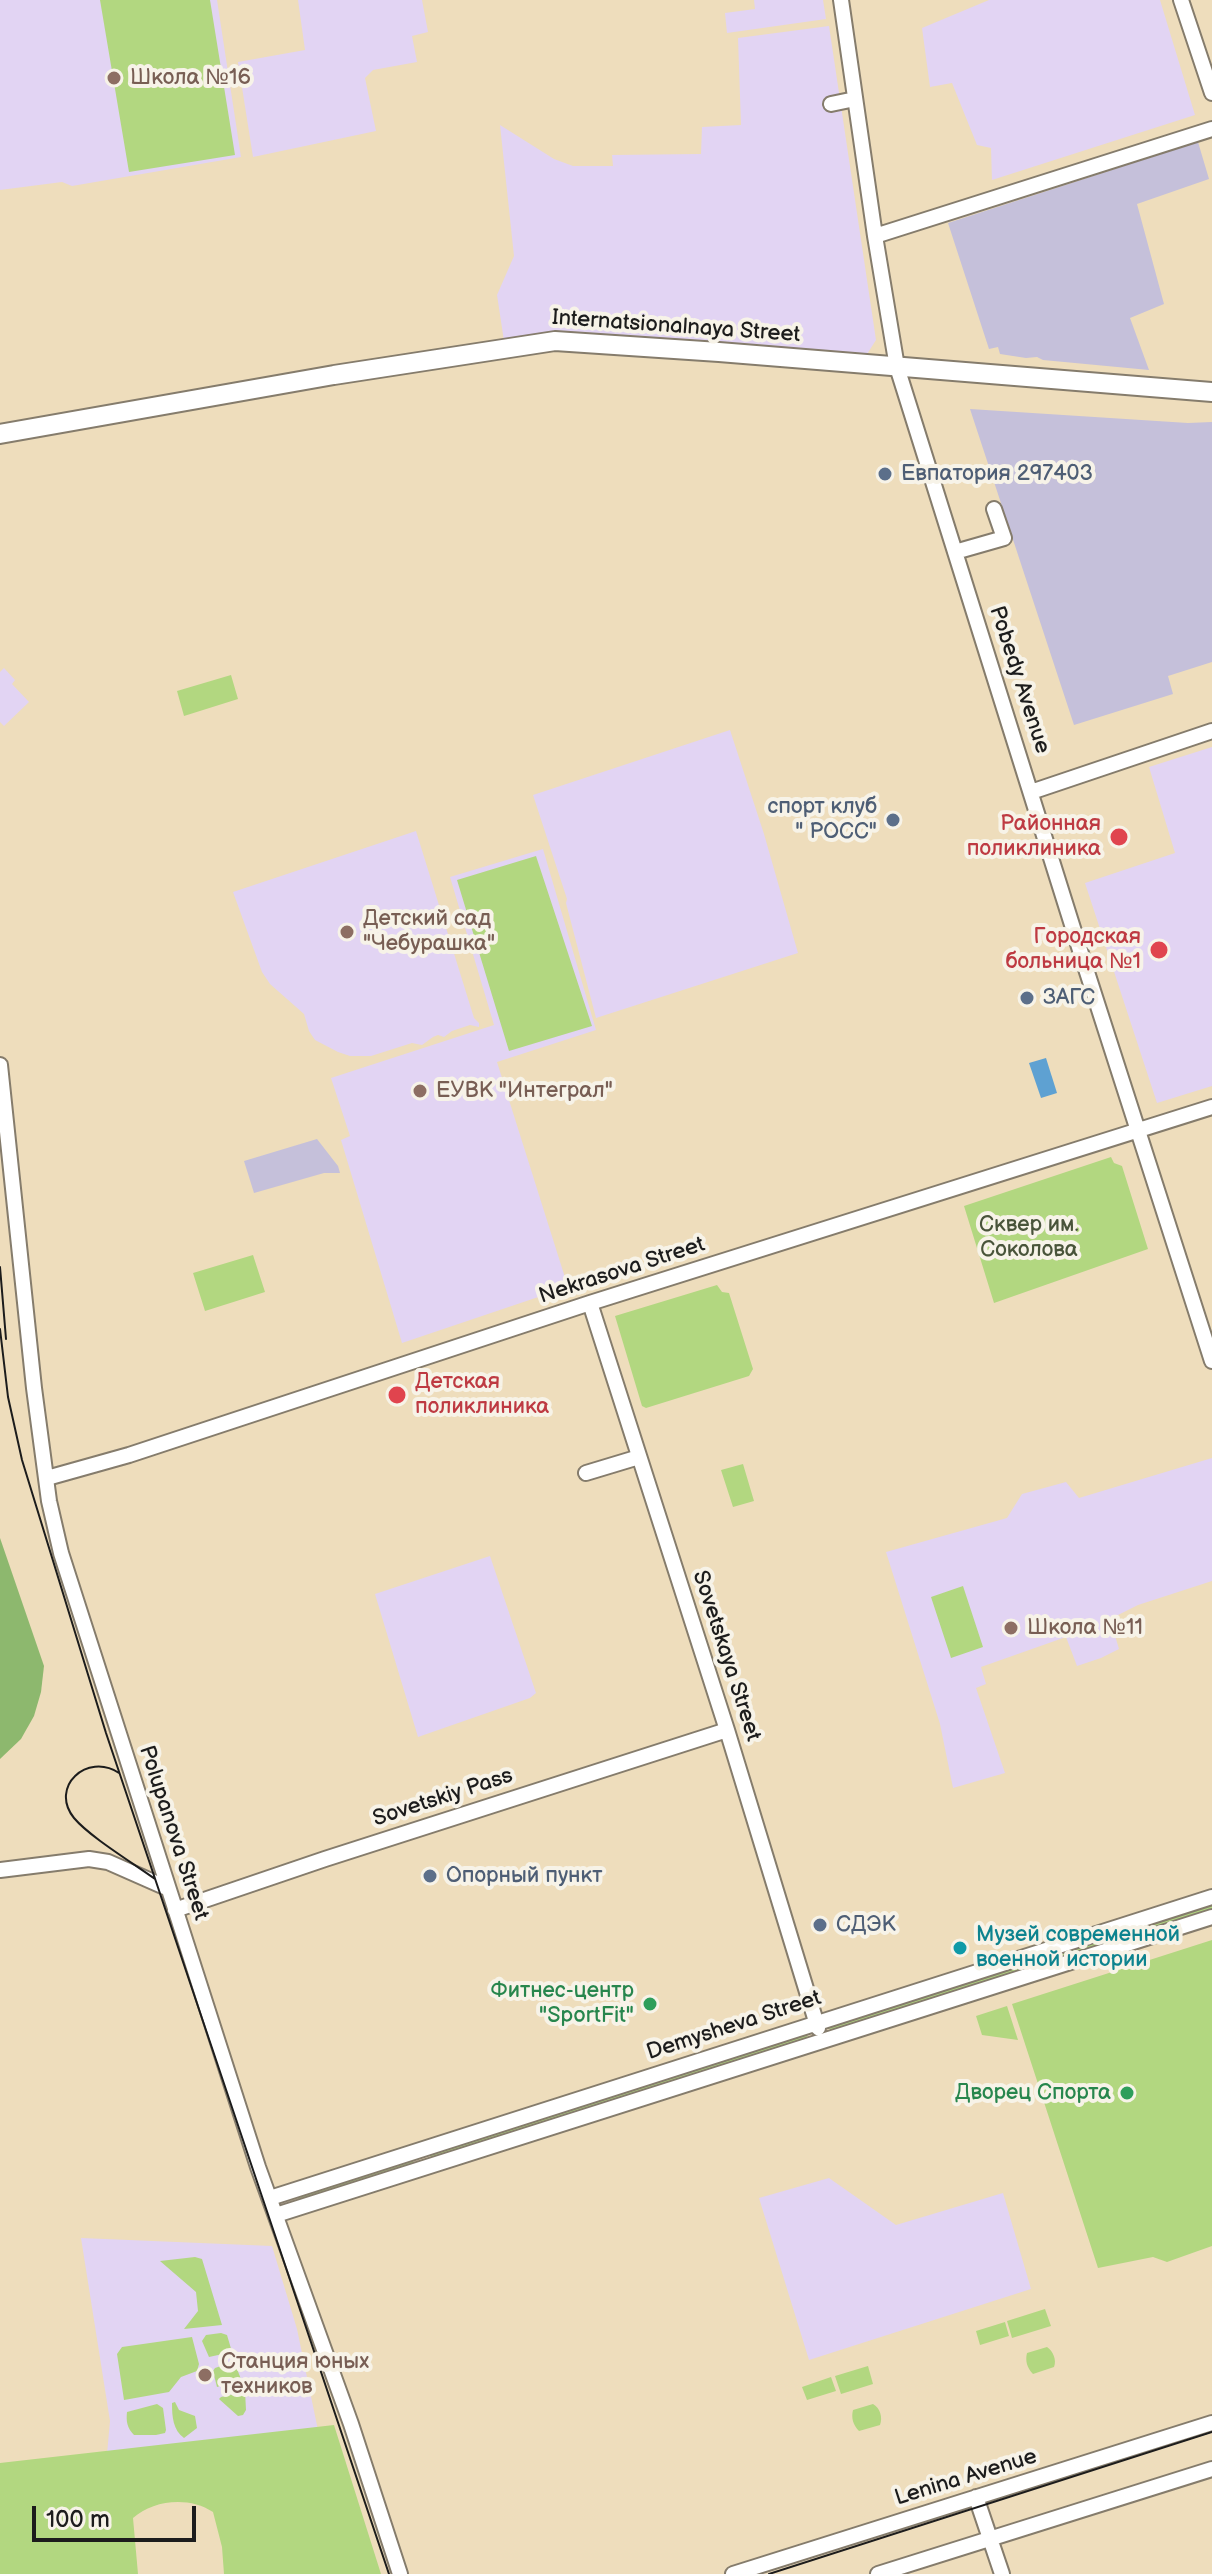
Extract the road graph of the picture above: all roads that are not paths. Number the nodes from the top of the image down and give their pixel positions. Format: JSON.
{"nodes":[{"id":1,"x":841,"y":0,"type":"edge"},
{"id":2,"x":1181,"y":0,"type":"edge"},
{"id":3,"x":1212,"y":93,"type":"edge"},
{"id":4,"x":855,"y":99,"type":"junction"},
{"id":5,"x":831,"y":104,"type":"dead end"},
{"id":6,"x":1212,"y":129,"type":"edge"},
{"id":7,"x":875,"y":236,"type":"junction"},
{"id":8,"x":897,"y":367,"type":"junction"},
{"id":9,"x":1212,"y":392,"type":"edge"},
{"id":10,"x":0,"y":434,"type":"edge"},
{"id":11,"x":994,"y":509,"type":"dead end"},
{"id":12,"x":955,"y":552,"type":"junction"},
{"id":13,"x":1212,"y":731,"type":"edge"},
{"id":14,"x":1031,"y":792,"type":"junction"},
{"id":15,"x":0,"y":1065,"type":"edge"},
{"id":16,"x":1212,"y":1107,"type":"edge"},
{"id":17,"x":1139,"y":1129,"type":"junction"},
{"id":18,"x":590,"y":1303,"type":"junction"},
{"id":19,"x":1212,"y":1361,"type":"edge"},
{"id":20,"x":639,"y":1457,"type":"junction"},
{"id":21,"x":586,"y":1473,"type":"dead end"},
{"id":22,"x":47,"y":1478,"type":"junction"},
{"id":23,"x":727,"y":1730,"type":"junction"},
{"id":24,"x":0,"y":1870,"type":"edge"},
{"id":25,"x":167,"y":1888,"type":"junction"},
{"id":26,"x":1212,"y":1897,"type":"edge"},
{"id":27,"x":175,"y":1910,"type":"junction"},
{"id":28,"x":1212,"y":1917,"type":"edge"},
{"id":29,"x":815,"y":2023,"type":"junction"},
{"id":30,"x":824,"y":2039,"type":"junction"},
{"id":31,"x":419,"y":2150,"type":"junction"},
{"id":32,"x":424,"y":2167,"type":"junction"},
{"id":33,"x":270,"y":2198,"type":"junction"},
{"id":34,"x":276,"y":2215,"type":"junction"},
{"id":35,"x":1212,"y":2423,"type":"edge"},
{"id":36,"x":1212,"y":2469,"type":"edge"},
{"id":37,"x":976,"y":2497,"type":"junction"},
{"id":38,"x":990,"y":2539,"type":"junction"},
{"id":39,"x":400,"y":2574,"type":"edge"},
{"id":40,"x":733,"y":2574,"type":"edge"},
{"id":41,"x":878,"y":2574,"type":"edge"},
{"id":42,"x":1002,"y":2574,"type":"edge"}],
"edges":[{"from":1,"to":4,"type":"street","name":"Pobedy Avenue"},
{"from":2,"to":3,"type":"street"},
{"from":4,"to":5,"type":"street"},
{"from":4,"to":7,"type":"street","name":"Pobedy Avenue"},
{"from":6,"to":7,"type":"street"},
{"from":7,"to":8,"type":"street","name":"Pobedy Avenue"},
{"from":8,"to":9,"type":"main road","name":"Internatsionalnaya Street"},
{"from":8,"to":10,"type":"main road","name":"Internatsionalnaya Street"},
{"from":8,"to":12,"type":"street","name":"Pobedy Avenue"},
{"from":11,"to":12,"type":"street"},
{"from":12,"to":14,"type":"street","name":"Pobedy Avenue"},
{"from":13,"to":14,"type":"street"},
{"from":14,"to":17,"type":"street","name":"Pobedy Avenue"},
{"from":15,"to":22,"type":"street","name":"Polupanova Street"},
{"from":16,"to":17,"type":"street","name":"Nekrasova Street"},
{"from":17,"to":18,"type":"street","name":"Nekrasova Street"},
{"from":17,"to":19,"type":"street","name":"Pobedy Avenue"},
{"from":18,"to":20,"type":"street","name":"Sovetskaya Street"},
{"from":18,"to":22,"type":"street","name":"Nekrasova Street"},
{"from":20,"to":21,"type":"street"},
{"from":20,"to":23,"type":"street","name":"Sovetskaya Street"},
{"from":22,"to":25,"type":"street","name":"Polupanova Street"},
{"from":23,"to":27,"type":"street","name":"Sovetskiy Pass"},
{"from":23,"to":29,"type":"street","name":"Sovetskaya Street"},
{"from":24,"to":25,"type":"street"},
{"from":25,"to":27,"type":"street","name":"Polupanova Street"},
{"from":26,"to":29,"type":"street","name":"Demysheva Street"},
{"from":27,"to":33,"type":"street","name":"Polupanova Street"},
{"from":28,"to":30,"type":"street","name":"Demysheva Street"},
{"from":29,"to":30,"type":"street","name":"Sovetskaya Street"},
{"from":29,"to":31,"type":"street","name":"Demysheva Street"},
{"from":30,"to":32,"type":"street","name":"Demysheva Street"},
{"from":31,"to":32,"type":"street"},
{"from":31,"to":33,"type":"street","name":"Demysheva Street"},
{"from":32,"to":34,"type":"street","name":"Demysheva Street"},
{"from":33,"to":34,"type":"street","name":"Polupanova Street"},
{"from":34,"to":39,"type":"street"},
{"from":35,"to":37,"type":"street","name":"Lenina Avenue"},
{"from":36,"to":38,"type":"street"},
{"from":37,"to":38,"type":"street"},
{"from":37,"to":40,"type":"street","name":"Lenina Avenue"},
{"from":38,"to":41,"type":"street"},
{"from":38,"to":42,"type":"street"}]}
